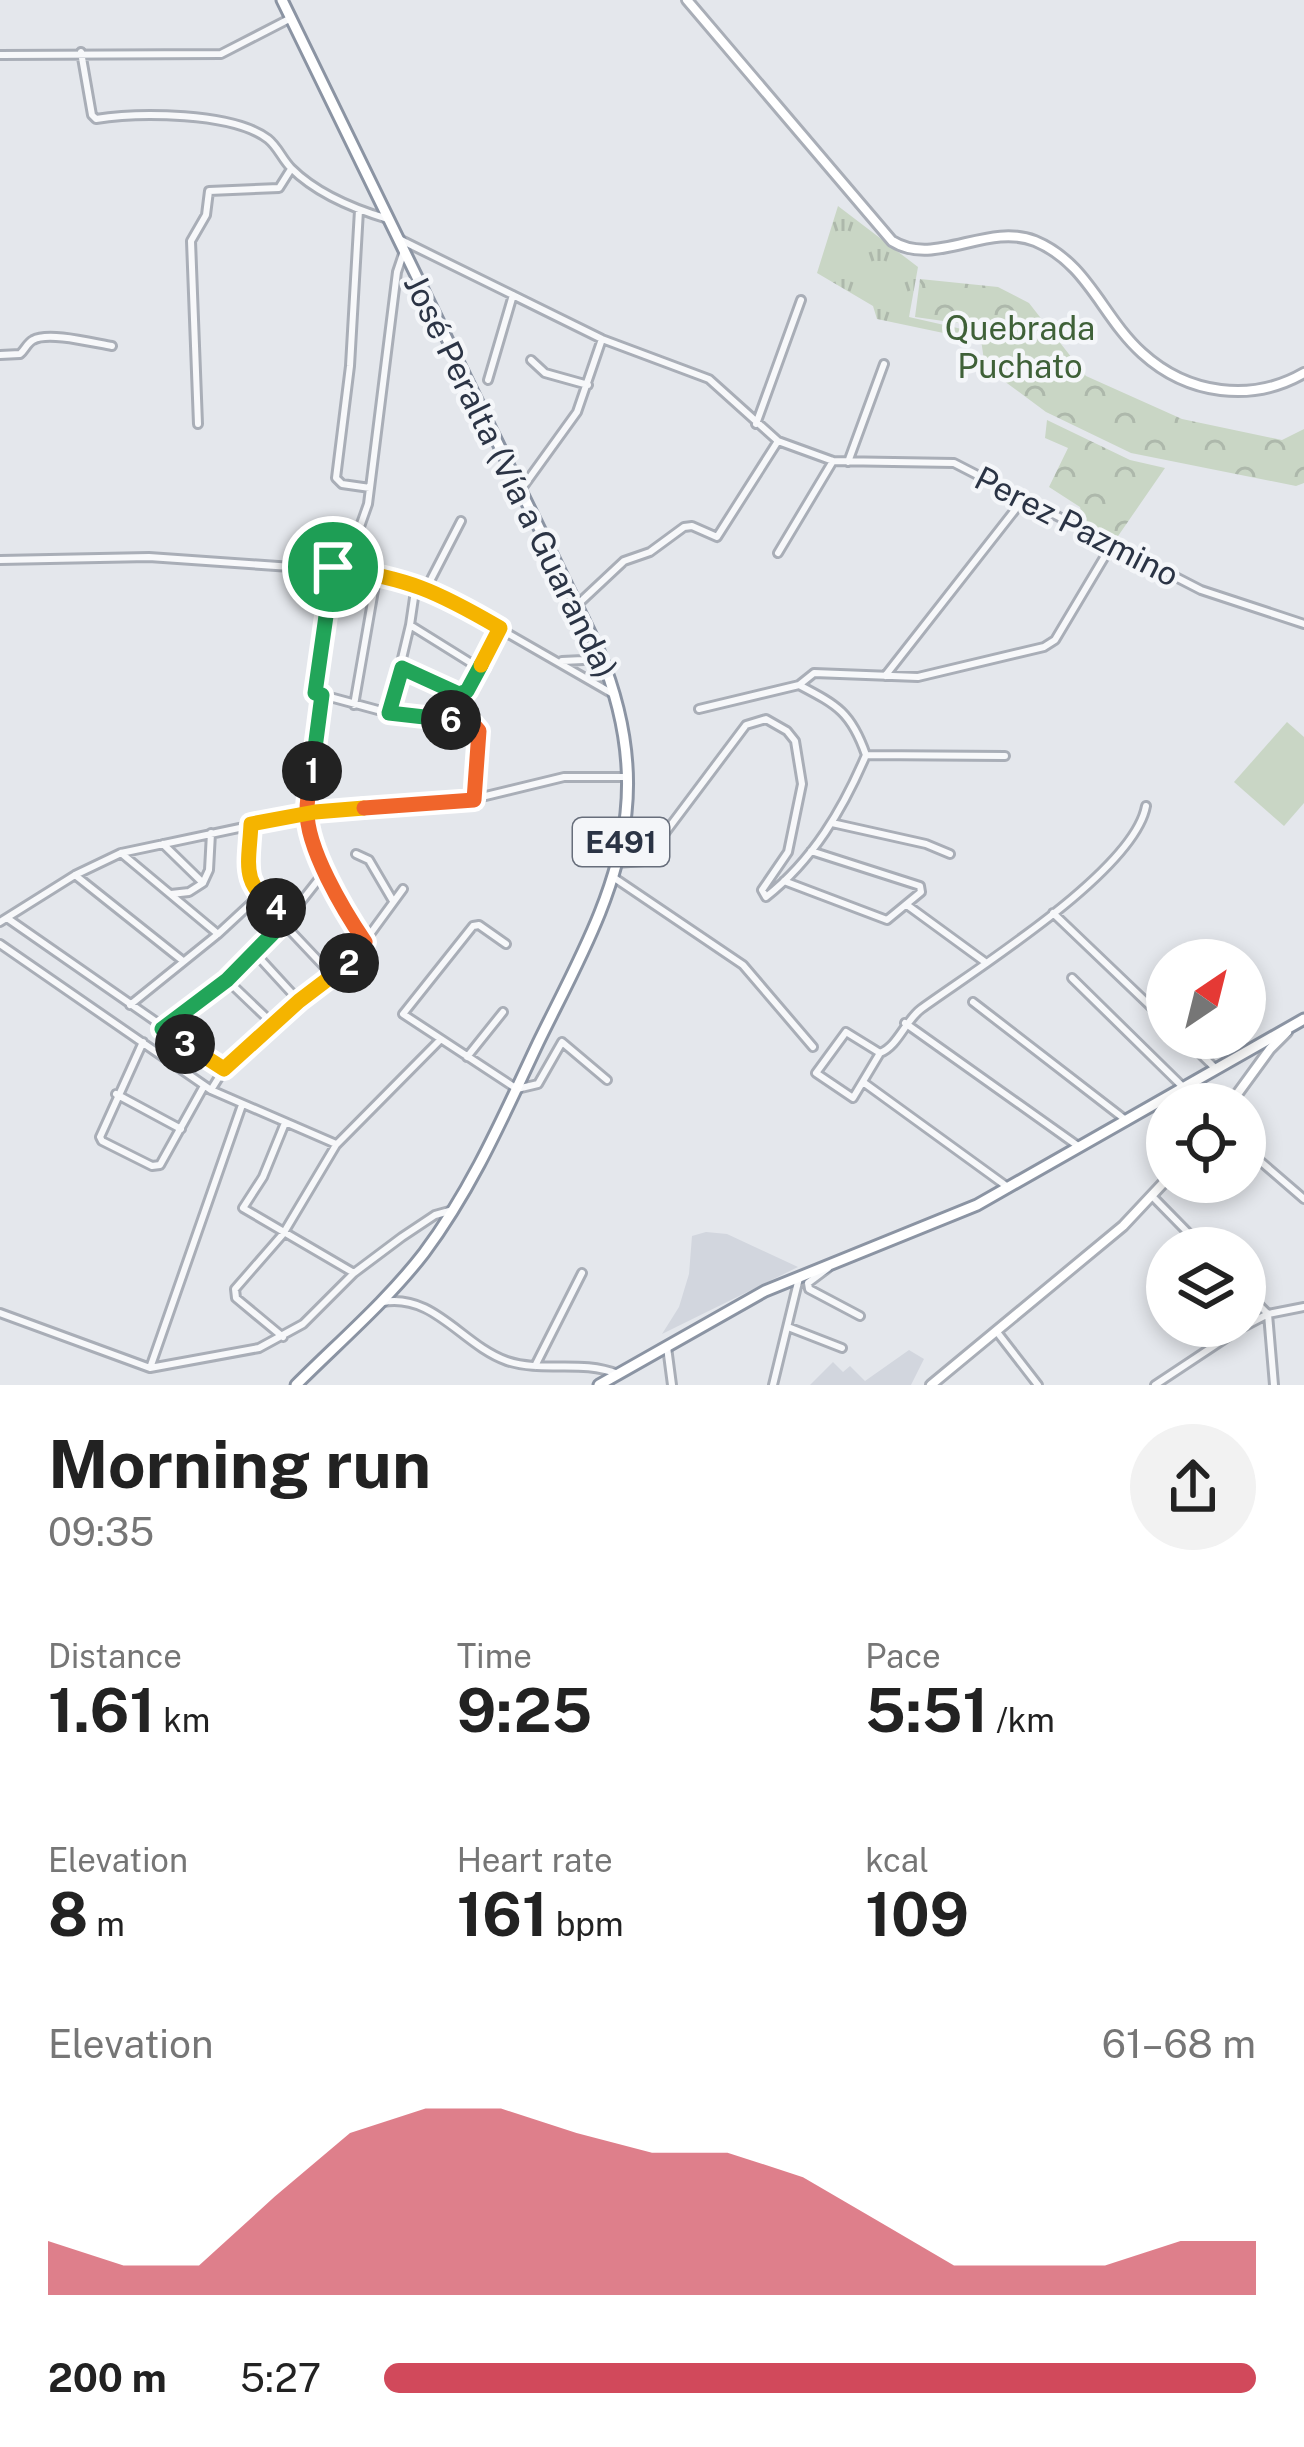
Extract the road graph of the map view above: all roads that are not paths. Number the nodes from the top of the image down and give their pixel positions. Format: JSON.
{"nodes":[{"id":1,"x":282,"y":0,"type":"edge"},
{"id":2,"x":687,"y":0,"type":"edge"},
{"id":3,"x":291,"y":18,"type":"junction"},
{"id":4,"x":81,"y":52,"type":"junction"},
{"id":5,"x":0,"y":55,"type":"edge"},
{"id":6,"x":291,"y":168,"type":"junction"},
{"id":7,"x":359,"y":211,"type":"junction"},
{"id":8,"x":388,"y":219,"type":"junction"},
{"id":9,"x":398,"y":239,"type":"junction"},
{"id":10,"x":404,"y":251,"type":"junction"},
{"id":11,"x":513,"y":295,"type":"junction"},
{"id":12,"x":801,"y":300,"type":"dead end"},
{"id":13,"x":602,"y":339,"type":"junction"},
{"id":14,"x":112,"y":346,"type":"dead end"},
{"id":15,"x":0,"y":355,"type":"edge"},
{"id":16,"x":531,"y":360,"type":"dead end"},
{"id":17,"x":884,"y":364,"type":"dead end"},
{"id":18,"x":1304,"y":373,"type":"edge"},
{"id":19,"x":488,"y":380,"type":"dead end"},
{"id":20,"x":588,"y":385,"type":"junction"},
{"id":21,"x":198,"y":424,"type":"dead end"},
{"id":22,"x":756,"y":424,"type":"junction"},
{"id":23,"x":778,"y":442,"type":"junction"},
{"id":24,"x":833,"y":461,"type":"junction"},
{"id":25,"x":848,"y":462,"type":"junction"},
{"id":26,"x":370,"y":488,"type":"junction"},
{"id":27,"x":520,"y":491,"type":"junction"},
{"id":28,"x":1022,"y":501,"type":"junction"},
{"id":29,"x":461,"y":521,"type":"dead end"},
{"id":30,"x":1112,"y":546,"type":"junction"},
{"id":31,"x":778,"y":553,"type":"dead end"},
{"id":32,"x":0,"y":560,"type":"edge"},
{"id":33,"x":333,"y":567,"type":"junction"},
{"id":34,"x":345,"y":569,"type":"junction"},
{"id":35,"x":377,"y":573,"type":"junction"},
{"id":36,"x":416,"y":584,"type":"junction"},
{"id":37,"x":427,"y":587,"type":"junction"},
{"id":38,"x":575,"y":606,"type":"junction"},
{"id":39,"x":1304,"y":624,"type":"edge"},
{"id":40,"x":410,"y":626,"type":"junction"},
{"id":41,"x":500,"y":628,"type":"junction"},
{"id":42,"x":598,"y":651,"type":"junction"},
{"id":43,"x":558,"y":661,"type":"junction"},
{"id":44,"x":402,"y":668,"type":"junction"},
{"id":45,"x":479,"y":668,"type":"junction"},
{"id":46,"x":885,"y":676,"type":"junction"},
{"id":47,"x":799,"y":685,"type":"junction"},
{"id":48,"x":322,"y":695,"type":"junction"},
{"id":49,"x":616,"y":696,"type":"junction"},
{"id":50,"x":354,"y":705,"type":"junction"},
{"id":51,"x":699,"y":709,"type":"dead end"},
{"id":52,"x":389,"y":713,"type":"junction"},
{"id":53,"x":866,"y":754,"type":"junction"},
{"id":54,"x":1005,"y":756,"type":"dead end"},
{"id":55,"x":628,"y":776,"type":"junction"},
{"id":56,"x":474,"y":800,"type":"junction"},
{"id":57,"x":1146,"y":806,"type":"dead end"},
{"id":58,"x":306,"y":814,"type":"junction"},
{"id":59,"x":832,"y":823,"type":"junction"},
{"id":60,"x":251,"y":824,"type":"junction"},
{"id":61,"x":212,"y":833,"type":"junction"},
{"id":62,"x":163,"y":844,"type":"junction"},
{"id":63,"x":812,"y":851,"type":"junction"},
{"id":64,"x":121,"y":853,"type":"junction"},
{"id":65,"x":356,"y":854,"type":"dead end"},
{"id":66,"x":950,"y":854,"type":"dead end"},
{"id":67,"x":617,"y":863,"type":"junction"},
{"id":68,"x":326,"y":870,"type":"junction"},
{"id":69,"x":75,"y":875,"type":"junction"},
{"id":70,"x":613,"y":877,"type":"junction"},
{"id":71,"x":784,"y":881,"type":"junction"},
{"id":72,"x":203,"y":883,"type":"junction"},
{"id":73,"x":403,"y":889,"type":"dead end"},
{"id":74,"x":170,"y":894,"type":"junction"},
{"id":75,"x":259,"y":896,"type":"junction"},
{"id":76,"x":393,"y":901,"type":"junction"},
{"id":77,"x":907,"y":905,"type":"junction"},
{"id":78,"x":1053,"y":913,"type":"junction"},
{"id":79,"x":3,"y":920,"type":"edge"},
{"id":80,"x":286,"y":920,"type":"junction"},
{"id":81,"x":218,"y":934,"type":"junction"},
{"id":82,"x":365,"y":942,"type":"junction"},
{"id":83,"x":0,"y":944,"type":"edge"},
{"id":84,"x":506,"y":944,"type":"dead end"},
{"id":85,"x":254,"y":952,"type":"junction"},
{"id":86,"x":183,"y":962,"type":"junction"},
{"id":87,"x":985,"y":962,"type":"junction"},
{"id":88,"x":334,"y":977,"type":"junction"},
{"id":89,"x":1072,"y":978,"type":"dead end"},
{"id":90,"x":227,"y":980,"type":"junction"},
{"id":91,"x":299,"y":1001,"type":"junction"},
{"id":92,"x":973,"y":1002,"type":"dead end"},
{"id":93,"x":1146,"y":1002,"type":"edge"},
{"id":94,"x":130,"y":1005,"type":"junction"},
{"id":95,"x":503,"y":1012,"type":"dead end"},
{"id":96,"x":1304,"y":1019,"type":"edge"},
{"id":97,"x":905,"y":1023,"type":"junction"},
{"id":98,"x":274,"y":1024,"type":"junction"},
{"id":99,"x":162,"y":1029,"type":"junction"},
{"id":100,"x":1288,"y":1031,"type":"junction"},
{"id":101,"x":440,"y":1040,"type":"junction"},
{"id":102,"x":143,"y":1042,"type":"junction"},
{"id":103,"x":814,"y":1047,"type":"dead end"},
{"id":104,"x":880,"y":1053,"type":"junction"},
{"id":105,"x":467,"y":1057,"type":"junction"},
{"id":106,"x":1205,"y":1059,"type":"edge"},
{"id":107,"x":224,"y":1069,"type":"junction"},
{"id":108,"x":1216,"y":1070,"type":"junction"},
{"id":109,"x":607,"y":1080,"type":"dead end"},
{"id":110,"x":862,"y":1082,"type":"junction"},
{"id":111,"x":1179,"y":1083,"type":"edge"},
{"id":112,"x":1193,"y":1083,"type":"edge"},
{"id":113,"x":1245,"y":1083,"type":"edge"},
{"id":114,"x":207,"y":1088,"type":"junction"},
{"id":115,"x":517,"y":1089,"type":"junction"},
{"id":116,"x":116,"y":1094,"type":"junction"},
{"id":117,"x":242,"y":1105,"type":"junction"},
{"id":118,"x":1146,"y":1110,"type":"edge"},
{"id":119,"x":1126,"y":1121,"type":"junction"},
{"id":120,"x":285,"y":1123,"type":"junction"},
{"id":121,"x":181,"y":1129,"type":"junction"},
{"id":122,"x":336,"y":1144,"type":"junction"},
{"id":123,"x":1080,"y":1148,"type":"junction"},
{"id":124,"x":1266,"y":1166,"type":"edge"},
{"id":125,"x":1010,"y":1188,"type":"junction"},
{"id":126,"x":1304,"y":1199,"type":"edge"},
{"id":127,"x":1146,"y":1202,"type":"edge"},
{"id":128,"x":1159,"y":1203,"type":"edge"},
{"id":129,"x":453,"y":1210,"type":"junction"},
{"id":130,"x":1182,"y":1227,"type":"edge"},
{"id":131,"x":283,"y":1234,"type":"junction"},
{"id":132,"x":828,"y":1264,"type":"junction"},
{"id":133,"x":354,"y":1273,"type":"junction"},
{"id":134,"x":582,"y":1273,"type":"dead end"},
{"id":135,"x":799,"y":1277,"type":"junction"},
{"id":136,"x":379,"y":1303,"type":"junction"},
{"id":137,"x":1304,"y":1307,"type":"edge"},
{"id":138,"x":0,"y":1312,"type":"edge"},
{"id":139,"x":1268,"y":1314,"type":"joint"},
{"id":140,"x":860,"y":1316,"type":"dead end"},
{"id":141,"x":788,"y":1327,"type":"junction"},
{"id":142,"x":995,"y":1329,"type":"junction"},
{"id":143,"x":283,"y":1337,"type":"junction"},
{"id":144,"x":667,"y":1347,"type":"junction"},
{"id":145,"x":1213,"y":1347,"type":"edge"},
{"id":146,"x":842,"y":1348,"type":"dead end"},
{"id":147,"x":535,"y":1366,"type":"junction"},
{"id":148,"x":150,"y":1368,"type":"junction"},
{"id":149,"x":618,"y":1374,"type":"junction"},
{"id":150,"x":296,"y":1385,"type":"edge"},
{"id":151,"x":598,"y":1385,"type":"edge"},
{"id":152,"x":672,"y":1385,"type":"edge"},
{"id":153,"x":773,"y":1385,"type":"edge"},
{"id":154,"x":932,"y":1385,"type":"edge"},
{"id":155,"x":1038,"y":1385,"type":"edge"},
{"id":156,"x":1154,"y":1385,"type":"edge"},
{"id":157,"x":1274,"y":1385,"type":"edge"}],
"edges":[{"from":1,"to":3,"type":"highway","name":"José Peralta (Vía a Guaranda)","number":"E491"},
{"from":2,"to":18,"type":"main road"},
{"from":3,"to":4,"type":"street"},
{"from":3,"to":8,"type":"highway","name":"José Peralta (Vía a Guaranda)","number":"E491"},
{"from":4,"to":5,"type":"street"},
{"from":4,"to":6,"type":"street"},
{"from":6,"to":7,"type":"street"},
{"from":6,"to":21,"type":"street"},
{"from":7,"to":8,"type":"street"},
{"from":7,"to":26,"type":"street"},
{"from":8,"to":9,"type":"highway","name":"José Peralta (Vía a Guaranda)","number":"E491"},
{"from":9,"to":10,"type":"highway","name":"José Peralta (Vía a Guaranda)","number":"E491"},
{"from":9,"to":11,"type":"street","name":"Perez Pazmino"},
{"from":10,"to":26,"type":"street"},
{"from":10,"to":27,"type":"highway","name":"José Peralta (Vía a Guaranda)","number":"E491"},
{"from":11,"to":13,"type":"street","name":"Perez Pazmino"},
{"from":11,"to":19,"type":"street"},
{"from":12,"to":22,"type":"street"},
{"from":13,"to":20,"type":"street"},
{"from":13,"to":22,"type":"street","name":"Perez Pazmino"},
{"from":14,"to":15,"type":"street"},
{"from":16,"to":20,"type":"street"},
{"from":17,"to":25,"type":"street"},
{"from":20,"to":27,"type":"street"},
{"from":22,"to":23,"type":"street","name":"Perez Pazmino"},
{"from":23,"to":24,"type":"street","name":"Perez Pazmino"},
{"from":23,"to":38,"type":"street"},
{"from":24,"to":25,"type":"street","name":"Perez Pazmino"},
{"from":24,"to":31,"type":"street"},
{"from":25,"to":28,"type":"street","name":"Perez Pazmino"},
{"from":26,"to":34,"type":"street"},
{"from":27,"to":38,"type":"highway","name":"José Peralta (Vía a Guaranda)","number":"E491"},
{"from":28,"to":30,"type":"street","name":"Perez Pazmino"},
{"from":28,"to":46,"type":"street"},
{"from":29,"to":37,"type":"street"},
{"from":30,"to":39,"type":"street","name":"Perez Pazmino"},
{"from":30,"to":46,"type":"street"},
{"from":32,"to":33,"type":"street"},
{"from":33,"to":34,"type":"street"},
{"from":33,"to":48,"type":"street"},
{"from":34,"to":35,"type":"street"},
{"from":35,"to":36,"type":"street"},
{"from":35,"to":50,"type":"street"},
{"from":36,"to":37,"type":"street"},
{"from":36,"to":40,"type":"street"},
{"from":37,"to":41,"type":"street"},
{"from":38,"to":42,"type":"highway","name":"José Peralta (Vía a Guaranda)","number":"E491"},
{"from":40,"to":44,"type":"street"},
{"from":40,"to":45,"type":"street"},
{"from":41,"to":43,"type":"street"},
{"from":41,"to":45,"type":"street"},
{"from":42,"to":43,"type":"street"},
{"from":42,"to":49,"type":"highway","name":"José Peralta (Vía a Guaranda)","number":"E491"},
{"from":43,"to":49,"type":"street"},
{"from":44,"to":45,"type":"street"},
{"from":44,"to":52,"type":"street"},
{"from":46,"to":47,"type":"street"},
{"from":47,"to":51,"type":"street"},
{"from":47,"to":53,"type":"street"},
{"from":48,"to":50,"type":"street"},
{"from":48,"to":58,"type":"street"},
{"from":49,"to":55,"type":"highway","name":"José Peralta (Vía a Guaranda)","number":"E491"},
{"from":50,"to":52,"type":"street"},
{"from":52,"to":56,"type":"street"},
{"from":53,"to":54,"type":"street"},
{"from":53,"to":59,"type":"street"},
{"from":55,"to":56,"type":"street"},
{"from":55,"to":67,"type":"highway","name":"José Peralta (Vía a Guaranda)","number":"E491"},
{"from":56,"to":58,"type":"street"},
{"from":57,"to":78,"type":"street"},
{"from":58,"to":60,"type":"street"},
{"from":58,"to":68,"type":"street"},
{"from":59,"to":63,"type":"street"},
{"from":59,"to":66,"type":"street"},
{"from":60,"to":61,"type":"street"},
{"from":60,"to":75,"type":"street"},
{"from":61,"to":62,"type":"street"},
{"from":61,"to":72,"type":"street"},
{"from":62,"to":64,"type":"street"},
{"from":62,"to":72,"type":"street"},
{"from":63,"to":71,"type":"street"},
{"from":63,"to":77,"type":"street"},
{"from":64,"to":69,"type":"street"},
{"from":64,"to":74,"type":"street"},
{"from":65,"to":76,"type":"street"},
{"from":67,"to":70,"type":"highway","name":"José Peralta (Vía a Guaranda)","number":"E491"},
{"from":67,"to":71,"type":"street"},
{"from":68,"to":80,"type":"street"},
{"from":68,"to":82,"type":"street"},
{"from":69,"to":79,"type":"street"},
{"from":69,"to":86,"type":"street"},
{"from":70,"to":103,"type":"street"},
{"from":70,"to":115,"type":"highway","name":"José Peralta (Vía a Guaranda)","number":"E491"},
{"from":71,"to":77,"type":"street"},
{"from":72,"to":74,"type":"street"},
{"from":73,"to":76,"type":"street"},
{"from":74,"to":81,"type":"street"},
{"from":75,"to":80,"type":"street"},
{"from":75,"to":81,"type":"street"},
{"from":76,"to":82,"type":"street"},
{"from":77,"to":87,"type":"street"},
{"from":78,"to":87,"type":"street"},
{"from":78,"to":93,"type":"street"},
{"from":79,"to":94,"type":"street"},
{"from":80,"to":85,"type":"street"},
{"from":80,"to":88,"type":"street"},
{"from":81,"to":86,"type":"street"},
{"from":82,"to":88,"type":"street"},
{"from":83,"to":102,"type":"street"},
{"from":84,"to":101,"type":"street"},
{"from":85,"to":90,"type":"street"},
{"from":85,"to":91,"type":"street"},
{"from":86,"to":94,"type":"street"},
{"from":87,"to":97,"type":"street"},
{"from":88,"to":91,"type":"street"},
{"from":89,"to":111,"type":"street"},
{"from":90,"to":98,"type":"street"},
{"from":90,"to":99,"type":"street"},
{"from":91,"to":98,"type":"street"},
{"from":92,"to":119,"type":"street"},
{"from":94,"to":99,"type":"street"},
{"from":95,"to":105,"type":"street"},
{"from":96,"to":100,"type":"highway"},
{"from":97,"to":104,"type":"street"},
{"from":97,"to":123,"type":"street"},
{"from":98,"to":107,"type":"street"},
{"from":99,"to":107,"type":"street"},
{"from":100,"to":108,"type":"highway"},
{"from":100,"to":113,"type":"main road"},
{"from":101,"to":105,"type":"street"},
{"from":101,"to":122,"type":"street"},
{"from":102,"to":114,"type":"street"},
{"from":102,"to":116,"type":"street"},
{"from":104,"to":110,"type":"street"},
{"from":104,"to":110,"type":"street"},
{"from":105,"to":115,"type":"street"},
{"from":106,"to":108,"type":"street"},
{"from":107,"to":114,"type":"street"},
{"from":108,"to":112,"type":"highway"},
{"from":109,"to":115,"type":"street"},
{"from":110,"to":125,"type":"street"},
{"from":114,"to":117,"type":"street"},
{"from":114,"to":121,"type":"street"},
{"from":115,"to":129,"type":"highway","name":"José Peralta (Vía a Guaranda)","number":"E491"},
{"from":116,"to":121,"type":"street"},
{"from":116,"to":121,"type":"street"},
{"from":117,"to":120,"type":"street"},
{"from":117,"to":148,"type":"street"},
{"from":118,"to":119,"type":"highway"},
{"from":119,"to":123,"type":"highway"},
{"from":120,"to":122,"type":"street"},
{"from":120,"to":131,"type":"street"},
{"from":122,"to":131,"type":"street"},
{"from":123,"to":125,"type":"highway"},
{"from":124,"to":126,"type":"street"},
{"from":125,"to":132,"type":"highway"},
{"from":127,"to":142,"type":"main road"},
{"from":128,"to":130,"type":"street"},
{"from":129,"to":133,"type":"street"},
{"from":129,"to":136,"type":"highway","name":"José Peralta (Vía a Guaranda)","number":"E491"},
{"from":131,"to":133,"type":"street"},
{"from":131,"to":143,"type":"street"},
{"from":132,"to":135,"type":"highway"},
{"from":132,"to":140,"type":"street"},
{"from":133,"to":143,"type":"street"},
{"from":134,"to":147,"type":"street"},
{"from":135,"to":141,"type":"street"},
{"from":135,"to":144,"type":"highway"},
{"from":136,"to":147,"type":"street"},
{"from":136,"to":150,"type":"highway","name":"José Peralta (Vía a Guaranda)","number":"E491"},
{"from":137,"to":139,"type":"street"},
{"from":138,"to":148,"type":"street"},
{"from":139,"to":157,"type":"street"},
{"from":141,"to":146,"type":"street"},
{"from":141,"to":153,"type":"street"},
{"from":142,"to":154,"type":"main road"},
{"from":142,"to":155,"type":"street"},
{"from":143,"to":148,"type":"street"},
{"from":144,"to":149,"type":"highway"},
{"from":144,"to":152,"type":"street"},
{"from":145,"to":156,"type":"street"},
{"from":147,"to":149,"type":"street"},
{"from":149,"to":151,"type":"highway"}]}
